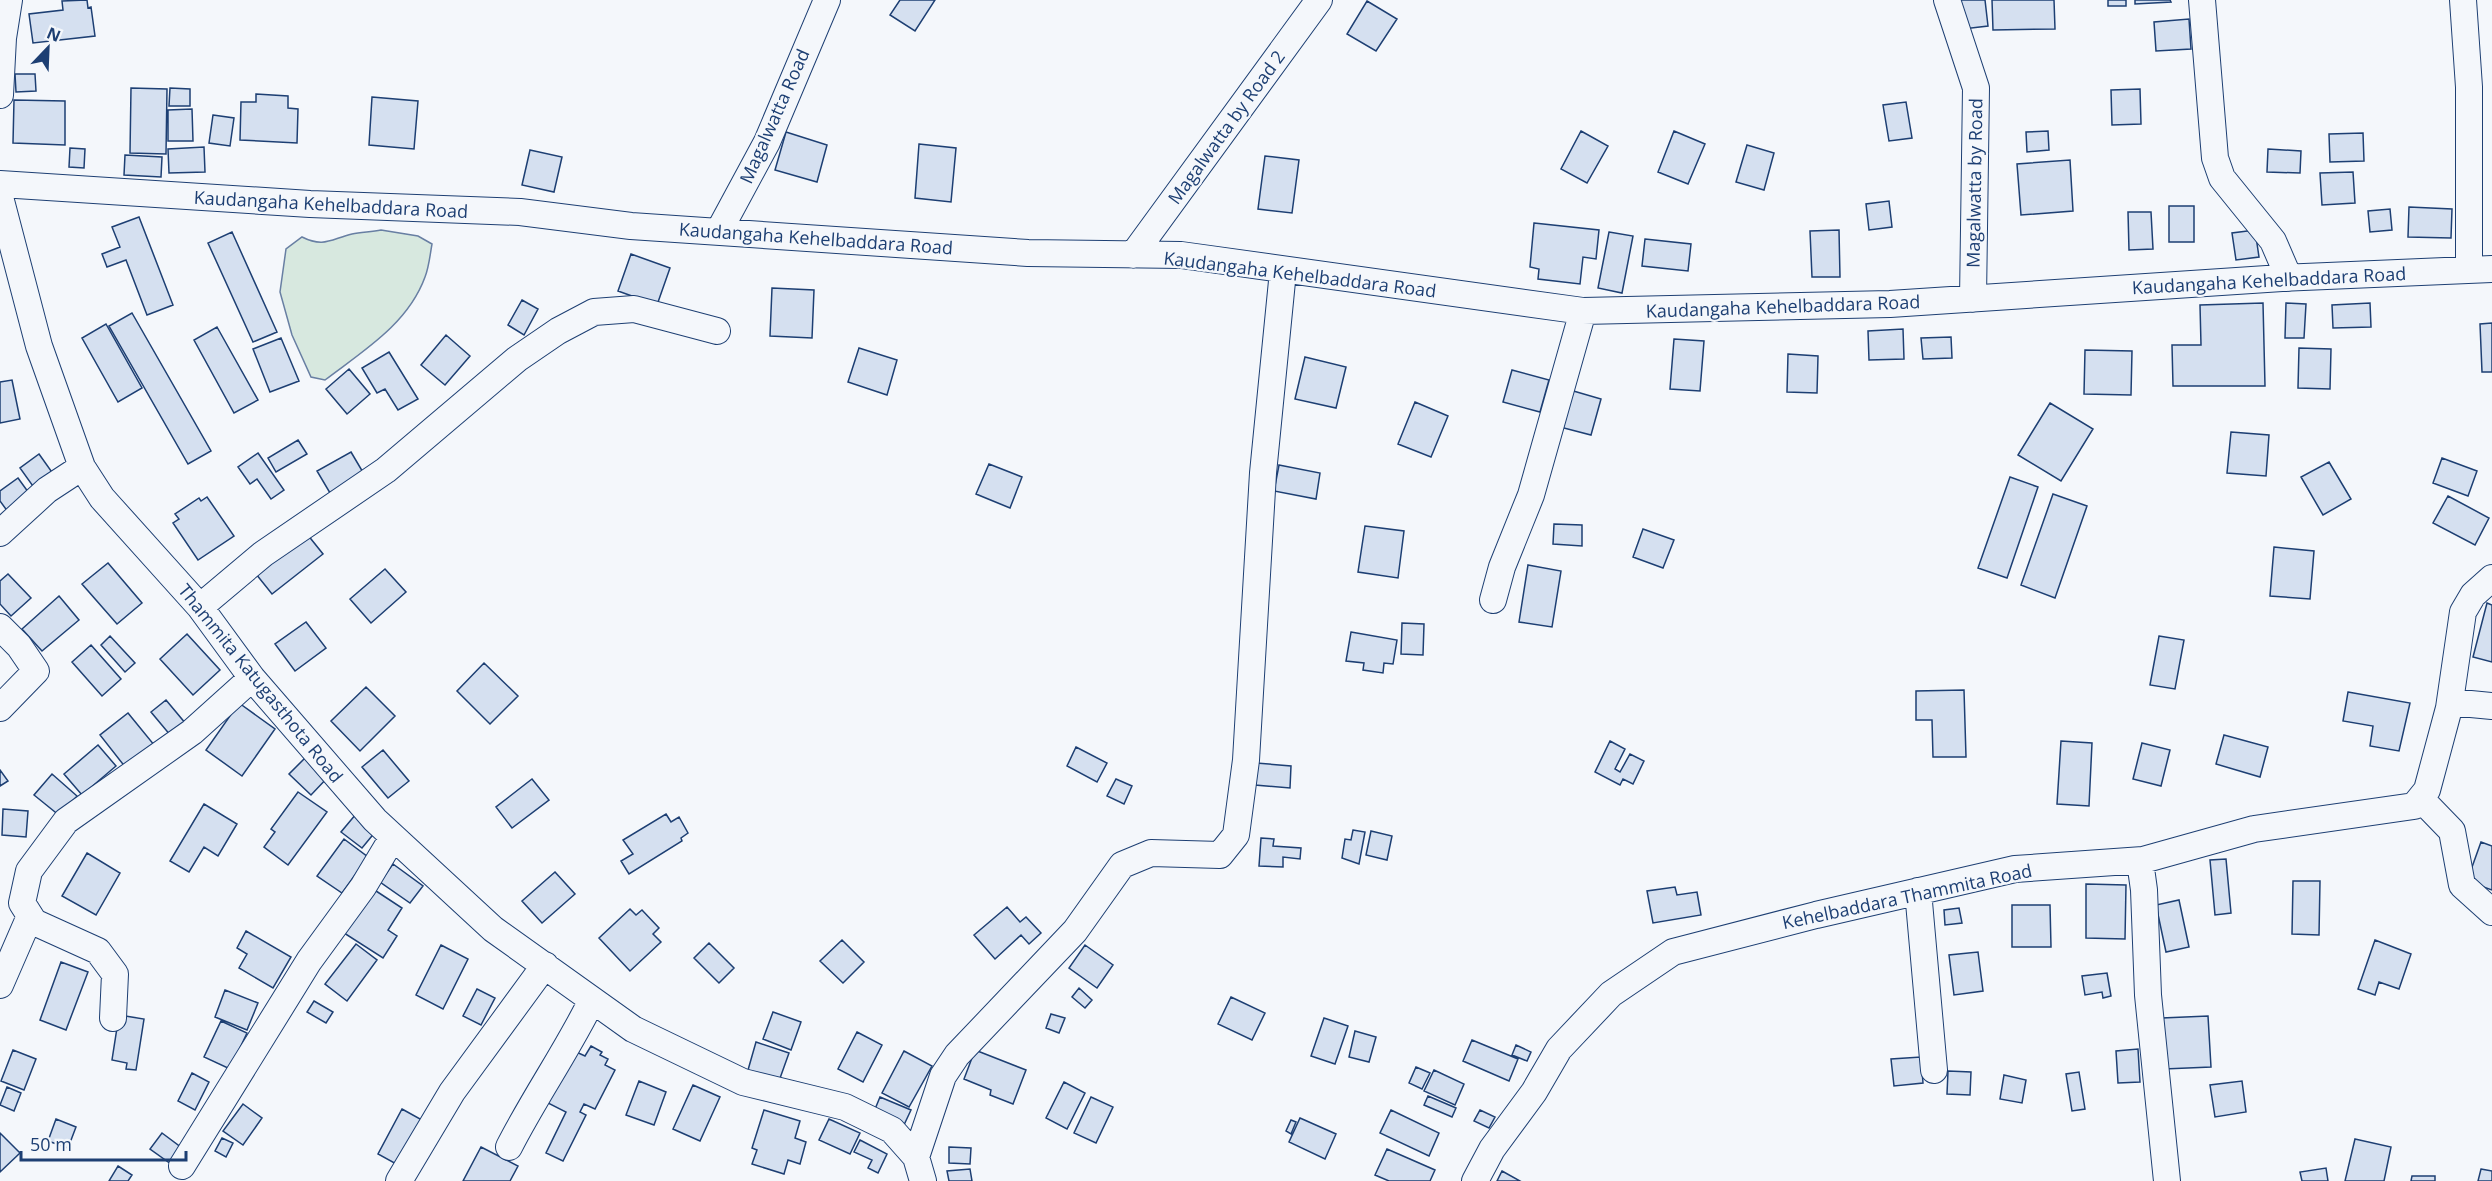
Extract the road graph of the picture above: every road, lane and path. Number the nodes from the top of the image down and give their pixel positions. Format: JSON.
{"nodes":[{"id":1,"x":9,"y":0,"type":"edge"},
{"id":2,"x":827,"y":0,"type":"edge"},
{"id":3,"x":1319,"y":0,"type":"edge"},
{"id":4,"x":1947,"y":0,"type":"edge"},
{"id":5,"x":2202,"y":0,"type":"edge"},
{"id":6,"x":2463,"y":0,"type":"edge"},
{"id":7,"x":0,"y":95,"type":"edge"},
{"id":8,"x":0,"y":184,"type":"edge"},
{"id":9,"x":0,"y":197,"type":"edge"},
{"id":10,"x":719,"y":231,"type":"junction"},
{"id":11,"x":1133,"y":255,"type":"junction"},
{"id":12,"x":2481,"y":269,"type":"edge"},
{"id":13,"x":1282,"y":271,"type":"junction"},
{"id":14,"x":2289,"y":278,"type":"junction"},
{"id":15,"x":1973,"y":299,"type":"junction"},
{"id":16,"x":1583,"y":311,"type":"junction"},
{"id":17,"x":717,"y":331,"type":"dead end"},
{"id":18,"x":81,"y":467,"type":"junction"},
{"id":19,"x":0,"y":533,"type":"edge"},
{"id":20,"x":2492,"y":578,"type":"edge"},
{"id":21,"x":1493,"y":600,"type":"dead end"},
{"id":22,"x":200,"y":607,"type":"junction"},
{"id":23,"x":0,"y":627,"type":"edge"},
{"id":24,"x":252,"y":678,"type":"junction"},
{"id":25,"x":2450,"y":702,"type":"junction"},
{"id":26,"x":2492,"y":706,"type":"edge"},
{"id":27,"x":0,"y":708,"type":"edge"},
{"id":28,"x":2421,"y":799,"type":"junction"},
{"id":29,"x":393,"y":837,"type":"junction"},
{"id":30,"x":2140,"y":861,"type":"junction"},
{"id":31,"x":1918,"y":891,"type":"junction"},
{"id":32,"x":2492,"y":912,"type":"edge"},
{"id":33,"x":30,"y":916,"type":"junction"},
{"id":34,"x":545,"y":965,"type":"junction"},
{"id":35,"x":0,"y":985,"type":"edge"},
{"id":36,"x":592,"y":1000,"type":"junction"},
{"id":37,"x":113,"y":1018,"type":"dead end"},
{"id":38,"x":1934,"y":1070,"type":"dead end"},
{"id":39,"x":509,"y":1147,"type":"dead end"},
{"id":40,"x":182,"y":1166,"type":"dead end"},
{"id":41,"x":919,"y":1169,"type":"edge"},
{"id":42,"x":399,"y":1181,"type":"edge"},
{"id":43,"x":1475,"y":1181,"type":"edge"},
{"id":44,"x":2168,"y":1181,"type":"edge"}],
"edges":[{"from":1,"to":7,"type":"street"},
{"from":2,"to":10,"type":"street","name":"Magalwatta Road"},
{"from":3,"to":11,"type":"street","name":"Magalwatta by Road 2"},
{"from":4,"to":15,"type":"street","name":"Magalwatta by Road"},
{"from":5,"to":14,"type":"street"},
{"from":6,"to":12,"type":"street"},
{"from":8,"to":10,"type":"street","name":"Kaudangaha Kehelbaddara Road"},
{"from":9,"to":18,"type":"street","name":"Thammita Katugasthota Road"},
{"from":10,"to":11,"type":"street","name":"Kaudangaha Kehelbaddara Road"},
{"from":11,"to":13,"type":"street","name":"Kaudangaha Kehelbaddara Road"},
{"from":12,"to":14,"type":"street","name":"Kaudangaha Kehelbaddara Road"},
{"from":13,"to":16,"type":"street","name":"Kaudangaha Kehelbaddara Road"},
{"from":13,"to":41,"type":"street"},
{"from":14,"to":15,"type":"street","name":"Kaudangaha Kehelbaddara Road"},
{"from":15,"to":16,"type":"street","name":"Kaudangaha Kehelbaddara Road"},
{"from":16,"to":21,"type":"street"},
{"from":17,"to":22,"type":"street"},
{"from":18,"to":19,"type":"street"},
{"from":18,"to":22,"type":"street","name":"Thammita Katugasthota Road"},
{"from":20,"to":25,"type":"street"},
{"from":22,"to":24,"type":"street","name":"Thammita Katugasthota Road"},
{"from":23,"to":27,"type":"street"},
{"from":24,"to":29,"type":"street","name":"Thammita Katugasthota Road"},
{"from":24,"to":33,"type":"street"},
{"from":25,"to":26,"type":"street"},
{"from":25,"to":28,"type":"street"},
{"from":28,"to":30,"type":"street","name":"Kehelbaddara Thammita Road"},
{"from":28,"to":32,"type":"street"},
{"from":29,"to":34,"type":"street","name":"Thammita Katugasthota Road"},
{"from":29,"to":40,"type":"street"},
{"from":30,"to":31,"type":"street","name":"Kehelbaddara Thammita Road"},
{"from":30,"to":44,"type":"street"},
{"from":31,"to":38,"type":"street"},
{"from":31,"to":43,"type":"street","name":"Kehelbaddara Thammita Road"},
{"from":33,"to":35,"type":"street"},
{"from":33,"to":37,"type":"street"},
{"from":34,"to":36,"type":"street","name":"Thammita Katugasthota Road"},
{"from":34,"to":42,"type":"street"},
{"from":36,"to":39,"type":"street"},
{"from":36,"to":41,"type":"street","name":"Thammita Katugasthota Road"}]}
